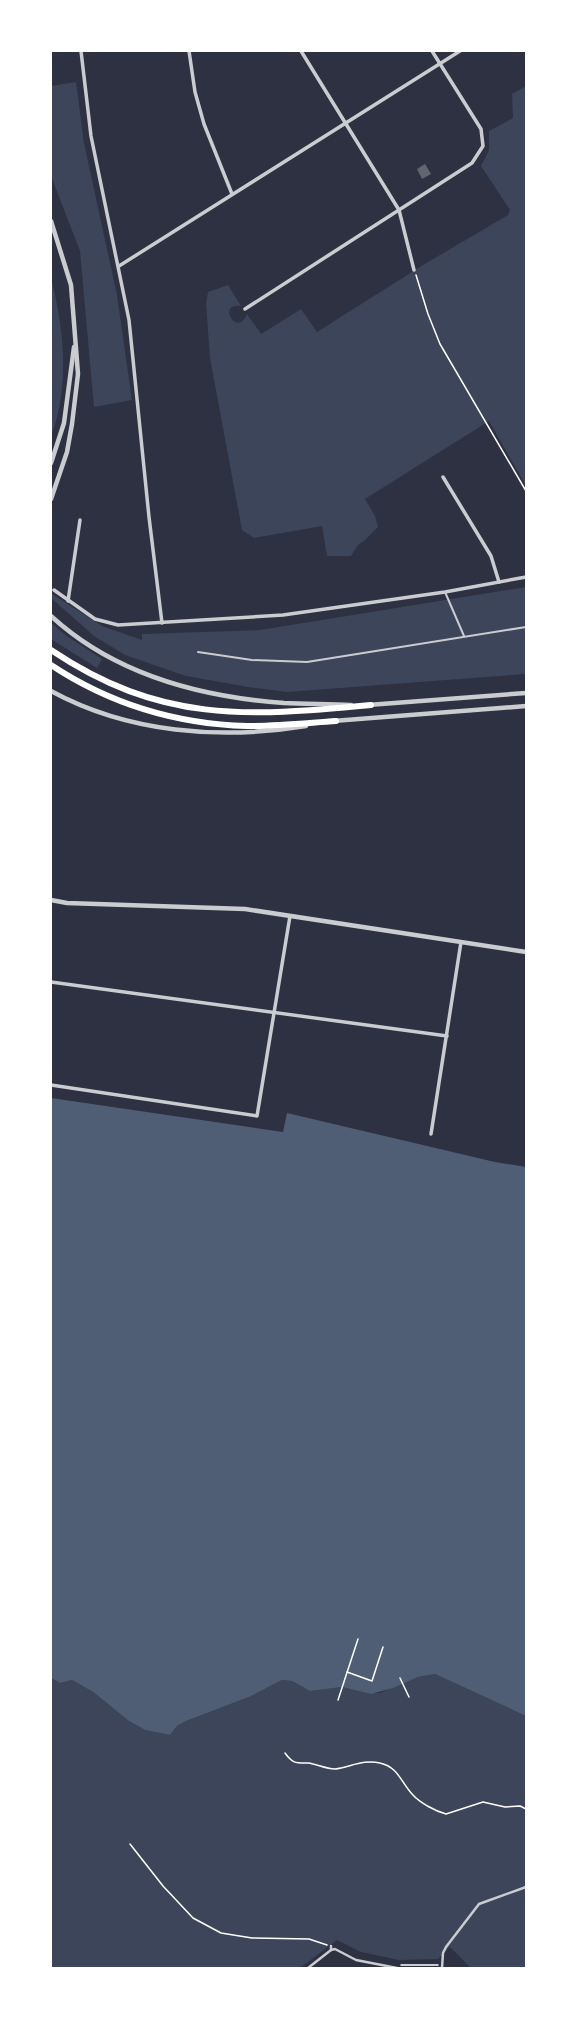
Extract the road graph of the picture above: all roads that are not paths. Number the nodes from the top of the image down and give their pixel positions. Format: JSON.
{"nodes":[{"id":1,"x":81,"y":51,"type":"edge"},
{"id":2,"x":189,"y":51,"type":"edge"},
{"id":3,"x":301,"y":51,"type":"edge"},
{"id":4,"x":432,"y":51,"type":"edge"},
{"id":5,"x":460,"y":51,"type":"edge"},
{"id":6,"x":440,"y":63,"type":"junction"},
{"id":7,"x":346,"y":122,"type":"junction"},
{"id":8,"x":232,"y":194,"type":"junction"},
{"id":9,"x":399,"y":210,"type":"junction"},
{"id":10,"x":51,"y":221,"type":"edge"},
{"id":11,"x":119,"y":266,"type":"junction"},
{"id":12,"x":414,"y":270,"type":"road end"},
{"id":13,"x":244,"y":309,"type":"dead end"},
{"id":14,"x":75,"y":339,"type":"junction"},
{"id":15,"x":51,"y":463,"type":"edge"},
{"id":16,"x":443,"y":477,"type":"dead end"},
{"id":17,"x":51,"y":499,"type":"edge"},
{"id":18,"x":80,"y":520,"type":"dead end"},
{"id":19,"x":526,"y":577,"type":"edge"},
{"id":20,"x":499,"y":582,"type":"junction"},
{"id":21,"x":54,"y":590,"type":"dead end"},
{"id":22,"x":445,"y":592,"type":"junction"},
{"id":23,"x":68,"y":601,"type":"junction"},
{"id":24,"x":51,"y":616,"type":"edge"},
{"id":25,"x":162,"y":623,"type":"junction"},
{"id":26,"x":526,"y":627,"type":"edge"},
{"id":27,"x":464,"y":636,"type":"junction"},
{"id":28,"x":51,"y":650,"type":"edge"},
{"id":29,"x":198,"y":652,"type":"dead end"},
{"id":30,"x":51,"y":665,"type":"edge"},
{"id":31,"x":51,"y":691,"type":"edge"},
{"id":32,"x":526,"y":693,"type":"edge"},
{"id":33,"x":371,"y":705,"type":"junction"},
{"id":34,"x":526,"y":706,"type":"edge"},
{"id":35,"x":336,"y":721,"type":"junction"},
{"id":36,"x":51,"y":900,"type":"edge"},
{"id":37,"x":290,"y":916,"type":"junction"},
{"id":38,"x":462,"y":942,"type":"junction"},
{"id":39,"x":526,"y":952,"type":"edge"},
{"id":40,"x":51,"y":982,"type":"edge"},
{"id":41,"x":274,"y":1014,"type":"junction"},
{"id":42,"x":447,"y":1036,"type":"junction"},
{"id":43,"x":51,"y":1085,"type":"edge"},
{"id":44,"x":431,"y":1134,"type":"dead end"},
{"id":45,"x":526,"y":1887,"type":"edge"},
{"id":46,"x":331,"y":1946,"type":"road end"},
{"id":47,"x":330,"y":1950,"type":"junction"},
{"id":48,"x":308,"y":1968,"type":"edge"},
{"id":49,"x":397,"y":1968,"type":"edge"},
{"id":50,"x":442,"y":1968,"type":"edge"}],
"edges":[{"from":1,"to":11,"type":"street"},
{"from":2,"to":8,"type":"street"},
{"from":3,"to":7,"type":"street"},
{"from":4,"to":6,"type":"street"},
{"from":5,"to":6,"type":"street"},
{"from":6,"to":7,"type":"street"},
{"from":6,"to":9,"type":"street"},
{"from":7,"to":8,"type":"street"},
{"from":7,"to":9,"type":"street"},
{"from":8,"to":11,"type":"street"},
{"from":9,"to":12,"type":"street"},
{"from":9,"to":13,"type":"street"},
{"from":10,"to":14,"type":"street"},
{"from":11,"to":25,"type":"street"},
{"from":14,"to":15,"type":"street"},
{"from":14,"to":17,"type":"street"},
{"from":16,"to":20,"type":"street"},
{"from":18,"to":23,"type":"street"},
{"from":19,"to":20,"type":"street"},
{"from":20,"to":22,"type":"street"},
{"from":21,"to":23,"type":"street"},
{"from":22,"to":25,"type":"street"},
{"from":22,"to":27,"type":"lane"},
{"from":23,"to":25,"type":"street"},
{"from":24,"to":33,"type":"street"},
{"from":26,"to":27,"type":"lane"},
{"from":27,"to":29,"type":"lane"},
{"from":28,"to":33,"type":"highway"},
{"from":30,"to":35,"type":"highway"},
{"from":31,"to":35,"type":"street"},
{"from":32,"to":33,"type":"street"},
{"from":34,"to":35,"type":"street"},
{"from":36,"to":37,"type":"street"},
{"from":37,"to":38,"type":"street"},
{"from":37,"to":41,"type":"street"},
{"from":38,"to":39,"type":"street"},
{"from":38,"to":42,"type":"street"},
{"from":40,"to":41,"type":"street"},
{"from":41,"to":42,"type":"street"},
{"from":41,"to":43,"type":"street"},
{"from":42,"to":44,"type":"street"},
{"from":45,"to":50,"type":"street"},
{"from":46,"to":47,"type":"street"},
{"from":47,"to":48,"type":"street"},
{"from":47,"to":49,"type":"street"}]}
